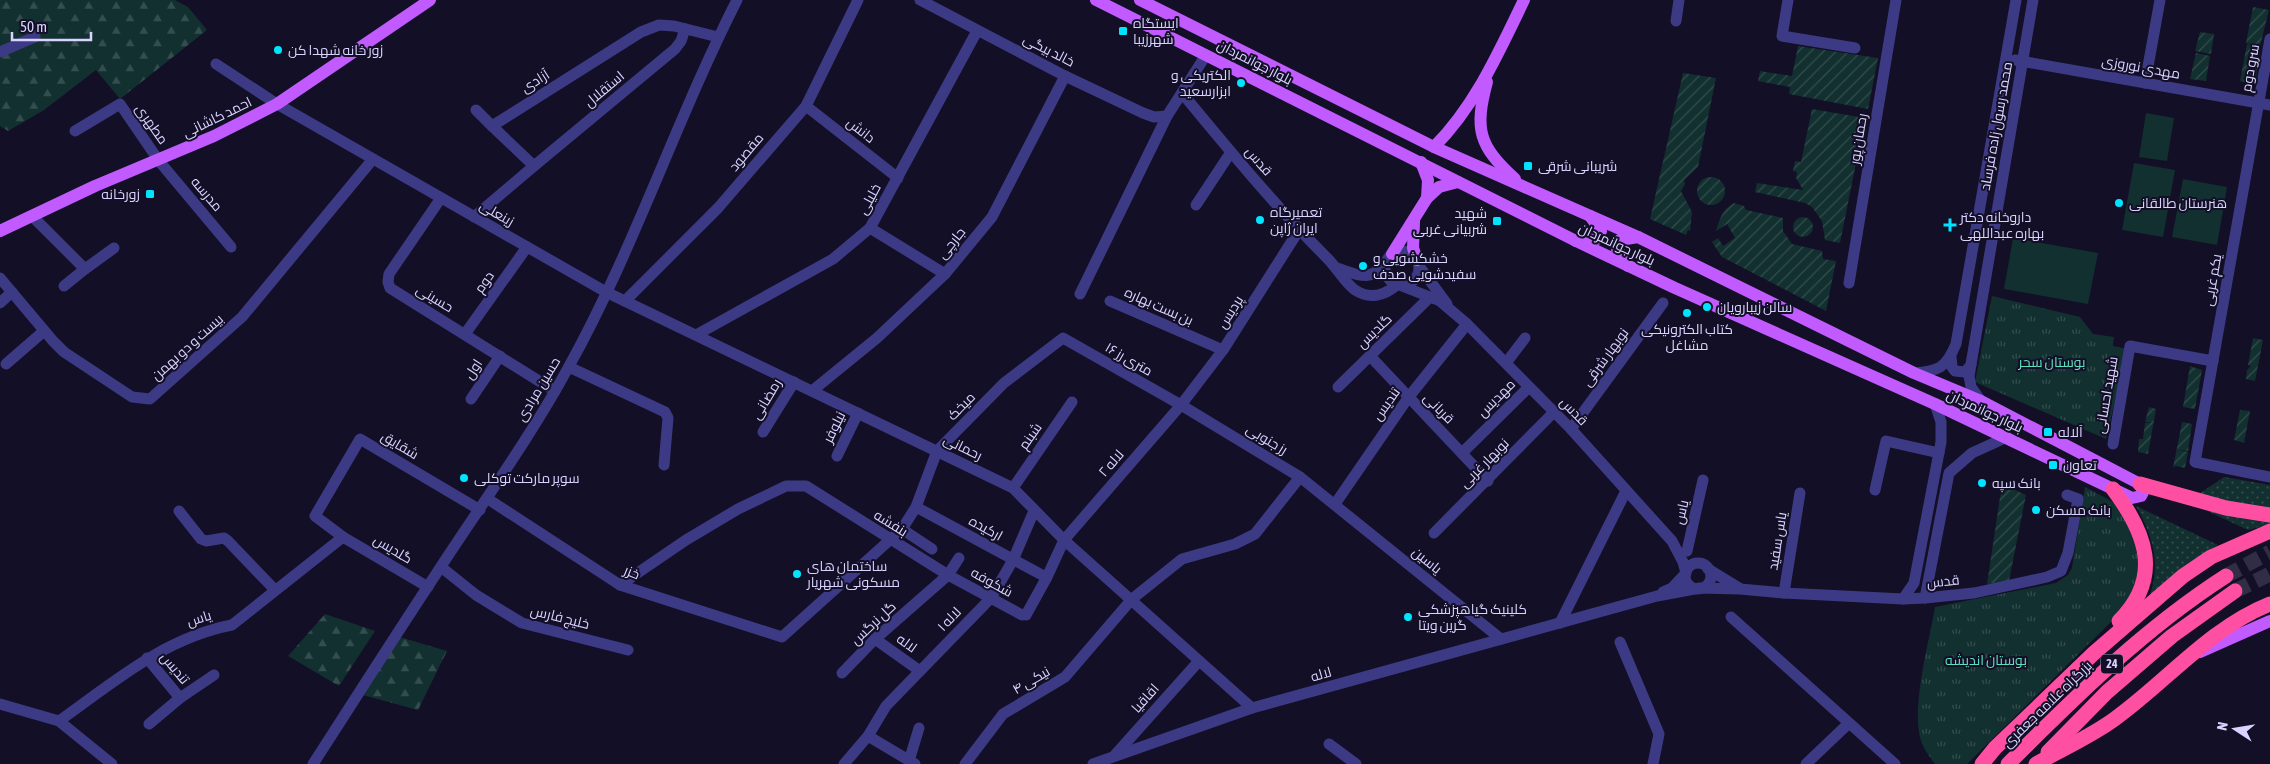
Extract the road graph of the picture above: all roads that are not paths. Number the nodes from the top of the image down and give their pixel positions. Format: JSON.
{"nodes":[{"id":1,"x":430,"y":0,"type":"edge"},
{"id":2,"x":737,"y":0,"type":"edge"},
{"id":3,"x":858,"y":0,"type":"edge"},
{"id":4,"x":920,"y":0,"type":"edge"},
{"id":5,"x":1096,"y":0,"type":"edge"},
{"id":6,"x":1140,"y":0,"type":"edge"},
{"id":7,"x":1524,"y":0,"type":"edge"},
{"id":8,"x":1679,"y":0,"type":"edge"},
{"id":9,"x":1788,"y":0,"type":"edge"},
{"id":10,"x":1896,"y":0,"type":"edge"},
{"id":11,"x":2016,"y":0,"type":"edge"},
{"id":12,"x":2033,"y":0,"type":"edge"},
{"id":13,"x":2160,"y":0,"type":"edge"},
{"id":14,"x":1676,"y":21,"type":"dead end"},
{"id":15,"x":685,"y":29,"type":"junction"},
{"id":16,"x":977,"y":31,"type":"junction"},
{"id":17,"x":35,"y":37,"type":"dead end"},
{"id":18,"x":718,"y":37,"type":"junction"},
{"id":19,"x":2270,"y":39,"type":"edge"},
{"id":20,"x":1855,"y":48,"type":"dead end"},
{"id":21,"x":0,"y":52,"type":"edge"},
{"id":22,"x":1206,"y":55,"type":"junction"},
{"id":23,"x":2006,"y":58,"type":"junction"},
{"id":24,"x":2022,"y":61,"type":"junction"},
{"id":25,"x":216,"y":64,"type":"dead end"},
{"id":26,"x":1490,"y":70,"type":"junction"},
{"id":27,"x":1065,"y":76,"type":"junction"},
{"id":28,"x":2145,"y":83,"type":"junction"},
{"id":29,"x":1182,"y":93,"type":"junction"},
{"id":30,"x":277,"y":104,"type":"junction"},
{"id":31,"x":2265,"y":104,"type":"edge"},
{"id":32,"x":806,"y":106,"type":"junction"},
{"id":33,"x":476,"y":110,"type":"dead end"},
{"id":34,"x":1167,"y":116,"type":"junction"},
{"id":35,"x":492,"y":126,"type":"junction"},
{"id":36,"x":75,"y":131,"type":"dead end"},
{"id":37,"x":1434,"y":147,"type":"junction"},
{"id":38,"x":1231,"y":152,"type":"junction"},
{"id":39,"x":373,"y":159,"type":"junction"},
{"id":40,"x":159,"y":161,"type":"junction"},
{"id":41,"x":1421,"y":162,"type":"junction"},
{"id":42,"x":534,"y":166,"type":"junction"},
{"id":43,"x":898,"y":178,"type":"junction"},
{"id":44,"x":1458,"y":182,"type":"junction"},
{"id":45,"x":1524,"y":187,"type":"junction"},
{"id":46,"x":441,"y":198,"type":"junction"},
{"id":47,"x":1427,"y":198,"type":"junction"},
{"id":48,"x":1196,"y":205,"type":"dead end"},
{"id":49,"x":1589,"y":215,"type":"junction"},
{"id":50,"x":32,"y":216,"type":"junction"},
{"id":51,"x":474,"y":217,"type":"junction"},
{"id":52,"x":1415,"y":217,"type":"junction"},
{"id":53,"x":870,"y":228,"type":"junction"},
{"id":54,"x":1976,"y":229,"type":"junction"},
{"id":55,"x":1299,"y":230,"type":"junction"},
{"id":56,"x":0,"y":231,"type":"edge"},
{"id":57,"x":1993,"y":232,"type":"junction"},
{"id":58,"x":1638,"y":237,"type":"junction"},
{"id":59,"x":1576,"y":241,"type":"junction"},
{"id":60,"x":231,"y":247,"type":"dead end"},
{"id":61,"x":527,"y":247,"type":"junction"},
{"id":62,"x":114,"y":248,"type":"dead end"},
{"id":63,"x":1389,"y":258,"type":"junction"},
{"id":64,"x":1418,"y":263,"type":"junction"},
{"id":65,"x":1628,"y":266,"type":"junction"},
{"id":66,"x":1337,"y":268,"type":"junction"},
{"id":67,"x":86,"y":269,"type":"junction"},
{"id":68,"x":946,"y":274,"type":"junction"},
{"id":69,"x":0,"y":278,"type":"edge"},
{"id":70,"x":1849,"y":283,"type":"dead end"},
{"id":71,"x":1399,"y":285,"type":"junction"},
{"id":72,"x":64,"y":286,"type":"dead end"},
{"id":73,"x":12,"y":292,"type":"junction"},
{"id":74,"x":606,"y":292,"type":"junction"},
{"id":75,"x":1080,"y":294,"type":"dead end"},
{"id":76,"x":1430,"y":297,"type":"junction"},
{"id":77,"x":625,"y":301,"type":"junction"},
{"id":78,"x":1110,"y":301,"type":"dead end"},
{"id":79,"x":0,"y":303,"type":"edge"},
{"id":80,"x":1664,"y":303,"type":"dead end"},
{"id":81,"x":1449,"y":307,"type":"junction"},
{"id":82,"x":1467,"y":324,"type":"junction"},
{"id":83,"x":44,"y":331,"type":"junction"},
{"id":84,"x":465,"y":334,"type":"junction"},
{"id":85,"x":696,"y":335,"type":"junction"},
{"id":86,"x":1063,"y":338,"type":"joint"},
{"id":87,"x":1525,"y":338,"type":"dead end"},
{"id":88,"x":1223,"y":350,"type":"junction"},
{"id":89,"x":500,"y":356,"type":"junction"},
{"id":90,"x":1370,"y":356,"type":"junction"},
{"id":91,"x":1951,"y":357,"type":"junction"},
{"id":92,"x":2213,"y":361,"type":"junction"},
{"id":93,"x":6,"y":364,"type":"dead end"},
{"id":94,"x":1506,"y":364,"type":"junction"},
{"id":95,"x":1971,"y":365,"type":"junction"},
{"id":96,"x":569,"y":367,"type":"junction"},
{"id":97,"x":1914,"y":373,"type":"junction"},
{"id":98,"x":794,"y":382,"type":"junction"},
{"id":99,"x":1338,"y":387,"type":"dead end"},
{"id":100,"x":1529,"y":387,"type":"junction"},
{"id":101,"x":812,"y":391,"type":"junction"},
{"id":102,"x":555,"y":392,"type":"junction"},
{"id":103,"x":1408,"y":398,"type":"junction"},
{"id":104,"x":471,"y":399,"type":"dead end"},
{"id":105,"x":1980,"y":401,"type":"junction"},
{"id":106,"x":1072,"y":402,"type":"dead end"},
{"id":107,"x":1935,"y":404,"type":"junction"},
{"id":108,"x":1181,"y":405,"type":"junction"},
{"id":109,"x":858,"y":412,"type":"junction"},
{"id":110,"x":1554,"y":412,"type":"junction"},
{"id":111,"x":1571,"y":429,"type":"junction"},
{"id":112,"x":763,"y":432,"type":"dead end"},
{"id":113,"x":2007,"y":437,"type":"junction"},
{"id":114,"x":2113,"y":444,"type":"dead end"},
{"id":115,"x":937,"y":452,"type":"junction"},
{"id":116,"x":1462,"y":452,"type":"junction"},
{"id":117,"x":1938,"y":453,"type":"junction"},
{"id":118,"x":836,"y":456,"type":"dead end"},
{"id":119,"x":664,"y":465,"type":"dead end"},
{"id":120,"x":1300,"y":477,"type":"junction"},
{"id":121,"x":2270,"y":477,"type":"edge"},
{"id":122,"x":1703,"y":480,"type":"dead end"},
{"id":123,"x":1488,"y":481,"type":"junction"},
{"id":124,"x":2140,"y":484,"type":"junction"},
{"id":125,"x":1013,"y":488,"type":"junction"},
{"id":126,"x":2113,"y":489,"type":"junction"},
{"id":127,"x":1875,"y":490,"type":"dead end"},
{"id":128,"x":1626,"y":491,"type":"junction"},
{"id":129,"x":1800,"y":493,"type":"dead end"},
{"id":130,"x":2067,"y":495,"type":"dead end"},
{"id":131,"x":488,"y":499,"type":"junction"},
{"id":132,"x":1335,"y":504,"type":"junction"},
{"id":133,"x":916,"y":507,"type":"junction"},
{"id":134,"x":480,"y":510,"type":"junction"},
{"id":135,"x":179,"y":511,"type":"dead end"},
{"id":136,"x":1034,"y":511,"type":"junction"},
{"id":137,"x":2270,"y":515,"type":"edge"},
{"id":138,"x":902,"y":529,"type":"junction"},
{"id":139,"x":2270,"y":531,"type":"edge"},
{"id":140,"x":1434,"y":534,"type":"dead end"},
{"id":141,"x":342,"y":537,"type":"junction"},
{"id":142,"x":889,"y":539,"type":"junction"},
{"id":143,"x":1064,"y":540,"type":"junction"},
{"id":144,"x":1672,"y":540,"type":"junction"},
{"id":145,"x":932,"y":549,"type":"dead end"},
{"id":146,"x":1687,"y":551,"type":"junction"},
{"id":147,"x":959,"y":558,"type":"dead end"},
{"id":148,"x":1012,"y":560,"type":"junction"},
{"id":149,"x":1705,"y":566,"type":"junction"},
{"id":150,"x":441,"y":567,"type":"junction"},
{"id":151,"x":1686,"y":573,"type":"junction"},
{"id":152,"x":948,"y":575,"type":"junction"},
{"id":153,"x":1042,"y":575,"type":"dead end"},
{"id":154,"x":2226,"y":576,"type":"tunnel mouth"},
{"id":155,"x":620,"y":585,"type":"junction"},
{"id":156,"x":428,"y":588,"type":"junction"},
{"id":157,"x":1700,"y":588,"type":"junction"},
{"id":158,"x":1740,"y":589,"type":"junction"},
{"id":159,"x":275,"y":590,"type":"junction"},
{"id":160,"x":2235,"y":591,"type":"tunnel mouth"},
{"id":161,"x":1784,"y":593,"type":"junction"},
{"id":162,"x":1657,"y":596,"type":"junction"},
{"id":163,"x":991,"y":598,"type":"junction"},
{"id":164,"x":1925,"y":598,"type":"junction"},
{"id":165,"x":1132,"y":599,"type":"junction"},
{"id":166,"x":1903,"y":599,"type":"junction"},
{"id":167,"x":2270,"y":604,"type":"edge"},
{"id":168,"x":1024,"y":615,"type":"joint"},
{"id":169,"x":1731,"y":617,"type":"dead end"},
{"id":170,"x":2270,"y":621,"type":"edge"},
{"id":171,"x":1560,"y":623,"type":"junction"},
{"id":172,"x":782,"y":637,"type":"joint"},
{"id":173,"x":875,"y":639,"type":"junction"},
{"id":174,"x":1501,"y":639,"type":"junction"},
{"id":175,"x":1620,"y":642,"type":"dead end"},
{"id":176,"x":628,"y":650,"type":"dead end"},
{"id":177,"x":2094,"y":653,"type":"junction"},
{"id":178,"x":2191,"y":657,"type":"junction"},
{"id":179,"x":147,"y":658,"type":"junction"},
{"id":180,"x":1199,"y":661,"type":"junction"},
{"id":181,"x":920,"y":671,"type":"junction"},
{"id":182,"x":842,"y":673,"type":"dead end"},
{"id":183,"x":214,"y":675,"type":"dead end"},
{"id":184,"x":180,"y":698,"type":"junction"},
{"id":185,"x":0,"y":704,"type":"edge"},
{"id":186,"x":1252,"y":708,"type":"junction"},
{"id":187,"x":59,"y":721,"type":"junction"},
{"id":188,"x":149,"y":724,"type":"dead end"},
{"id":189,"x":1848,"y":724,"type":"junction"},
{"id":190,"x":919,"y":728,"type":"dead end"},
{"id":191,"x":868,"y":736,"type":"junction"},
{"id":192,"x":1329,"y":744,"type":"dead end"},
{"id":193,"x":1114,"y":756,"type":"junction"},
{"id":194,"x":912,"y":763,"type":"edge"},
{"id":195,"x":112,"y":764,"type":"edge"},
{"id":196,"x":313,"y":764,"type":"edge"},
{"id":197,"x":844,"y":764,"type":"edge"},
{"id":198,"x":966,"y":764,"type":"edge"},
{"id":199,"x":1093,"y":764,"type":"edge"},
{"id":200,"x":1356,"y":764,"type":"edge"},
{"id":201,"x":1654,"y":764,"type":"edge"},
{"id":202,"x":1806,"y":764,"type":"edge"},
{"id":203,"x":1895,"y":764,"type":"edge"},
{"id":204,"x":1982,"y":764,"type":"edge"},
{"id":205,"x":2008,"y":764,"type":"edge"},
{"id":206,"x":2036,"y":764,"type":"edge"}],
"edges":[{"from":1,"to":30,"type":"main road","name":"احمد کاشانی"},
{"from":2,"to":18,"type":"street","name":"حسین مرادی"},
{"from":3,"to":32,"type":"street","name":"مقصود"},
{"from":4,"to":16,"type":"street","name":"خالد بیگی"},
{"from":5,"to":22,"type":"main road","name":"بلوار جوانمردان"},
{"from":6,"to":37,"type":"main road","name":"بلوار جوانمردان"},
{"from":7,"to":26,"type":"main road"},
{"from":8,"to":14,"type":"street"},
{"from":9,"to":20,"type":"street"},
{"from":10,"to":70,"type":"street","name":"رحمان پور"},
{"from":11,"to":23,"type":"street","name":"محمد رسول زاده فرساد"},
{"from":12,"to":24,"type":"street","name":"محمد رسول زاده فرساد"},
{"from":13,"to":28,"type":"street"},
{"from":15,"to":18,"type":"street","name":"آزادی"},
{"from":15,"to":35,"type":"street","name":"آزادی"},
{"from":15,"to":42,"type":"street","name":"استقلال"},
{"from":16,"to":27,"type":"street","name":"خالد بیگی"},
{"from":16,"to":43,"type":"street","name":"خلیلی"},
{"from":17,"to":21,"type":"street"},
{"from":18,"to":74,"type":"street","name":"حسین مرادی"},
{"from":19,"to":31,"type":"street","name":"سرو دوم"},
{"from":22,"to":29,"type":"street"},
{"from":22,"to":41,"type":"main road","name":"بلوار جوانمردان"},
{"from":23,"to":24,"type":"street","name":"مهدی نوروزی"},
{"from":23,"to":54,"type":"street","name":"محمد رسول زاده فرساد"},
{"from":24,"to":28,"type":"street","name":"مهدی نوروزی"},
{"from":24,"to":57,"type":"street","name":"محمد رسول زاده فرساد"},
{"from":25,"to":30,"type":"street","name":"زینعلی"},
{"from":26,"to":37,"type":"main road"},
{"from":26,"to":45,"type":"main road"},
{"from":27,"to":34,"type":"street","name":"خالد بیگی"},
{"from":27,"to":68,"type":"street","name":"جارچی"},
{"from":28,"to":31,"type":"street","name":"مهدی نوروزی"},
{"from":29,"to":34,"type":"street"},
{"from":29,"to":38,"type":"street","name":"قدس"},
{"from":30,"to":39,"type":"street","name":"زینعلی"},
{"from":30,"to":40,"type":"main road","name":"احمد کاشانی"},
{"from":31,"to":92,"type":"street","name":"یکم غربی"},
{"from":32,"to":43,"type":"street","name":"دانش"},
{"from":32,"to":77,"type":"street","name":"مقصود"},
{"from":33,"to":35,"type":"street"},
{"from":34,"to":75,"type":"street"},
{"from":35,"to":42,"type":"street"},
{"from":36,"to":40,"type":"street","name":"مطهری"},
{"from":37,"to":45,"type":"main road","name":"بلوار جوانمردان"},
{"from":38,"to":48,"type":"street"},
{"from":38,"to":55,"type":"street","name":"قدس"},
{"from":39,"to":46,"type":"street","name":"زینعلی"},
{"from":39,"to":83,"type":"street","name":"بیست و دو بهمن"},
{"from":40,"to":50,"type":"main road","name":"احمد کاشانی"},
{"from":40,"to":60,"type":"street","name":"مدرسه"},
{"from":41,"to":44,"type":"main road","name":"بلوار جوانمردان"},
{"from":41,"to":47,"type":"main road"},
{"from":42,"to":51,"type":"street"},
{"from":43,"to":53,"type":"street","name":"خلیلی"},
{"from":44,"to":47,"type":"main road"},
{"from":44,"to":59,"type":"main road","name":"بلوار جوانمردان"},
{"from":45,"to":49,"type":"main road","name":"بلوار جوانمردان"},
{"from":46,"to":51,"type":"street","name":"زینعلی"},
{"from":46,"to":84,"type":"street","name":"حسینی"},
{"from":47,"to":52,"type":"main road"},
{"from":49,"to":58,"type":"main road","name":"بلوار جوانمردان"},
{"from":49,"to":59,"type":"main road"},
{"from":50,"to":56,"type":"main road","name":"احمد کاشانی"},
{"from":50,"to":67,"type":"street"},
{"from":51,"to":61,"type":"street","name":"زینعلی"},
{"from":52,"to":63,"type":"main road"},
{"from":52,"to":64,"type":"main road"},
{"from":53,"to":68,"type":"street"},
{"from":53,"to":85,"type":"street","name":"خلیلی"},
{"from":54,"to":57,"type":"street"},
{"from":54,"to":91,"type":"street","name":"محمد رسول زاده فرساد"},
{"from":55,"to":66,"type":"street","name":"قدس"},
{"from":55,"to":88,"type":"street","name":"پردیس"},
{"from":57,"to":95,"type":"street","name":"محمد رسول زاده فرساد"},
{"from":58,"to":65,"type":"main road"},
{"from":58,"to":97,"type":"main road","name":"بلوار جوانمردان"},
{"from":59,"to":65,"type":"main road","name":"بلوار جوانمردان"},
{"from":61,"to":74,"type":"street","name":"زینعلی"},
{"from":61,"to":84,"type":"street","name":"دوم"},
{"from":62,"to":67,"type":"street"},
{"from":63,"to":64,"type":"street"},
{"from":63,"to":66,"type":"street"},
{"from":63,"to":71,"type":"street"},
{"from":64,"to":71,"type":"street"},
{"from":64,"to":81,"type":"street","name":"قدس"},
{"from":65,"to":107,"type":"main road","name":"بلوار جوانمردان"},
{"from":66,"to":71,"type":"street","name":"قدس"},
{"from":67,"to":72,"type":"street"},
{"from":68,"to":101,"type":"street","name":"جارچی"},
{"from":69,"to":73,"type":"street","name":"بیست و دو بهمن"},
{"from":71,"to":76,"type":"street","name":"قدس"},
{"from":73,"to":79,"type":"street"},
{"from":73,"to":83,"type":"street","name":"بیست و دو بهمن"},
{"from":74,"to":77,"type":"street","name":"رحمانی"},
{"from":74,"to":96,"type":"street","name":"حسین مرادی"},
{"from":76,"to":81,"type":"street","name":"قدس"},
{"from":76,"to":90,"type":"street","name":"گلدیس"},
{"from":77,"to":85,"type":"street","name":"رحمانی"},
{"from":78,"to":88,"type":"street","name":"بن بست بهاره"},
{"from":80,"to":111,"type":"street","name":"نوبهار شرقی"},
{"from":81,"to":82,"type":"street","name":"قدس"},
{"from":82,"to":94,"type":"street","name":"قدس"},
{"from":82,"to":103,"type":"street","name":"تندیس"},
{"from":83,"to":93,"type":"street"},
{"from":84,"to":89,"type":"street","name":"حسینی"},
{"from":85,"to":98,"type":"street","name":"رحمانی"},
{"from":86,"to":108,"type":"street","name":"۱۶ متری رز"},
{"from":86,"to":115,"type":"street","name":"میخک"},
{"from":87,"to":94,"type":"street"},
{"from":88,"to":108,"type":"street","name":"پردیس"},
{"from":89,"to":102,"type":"street","name":"حسینی"},
{"from":89,"to":104,"type":"street","name":"اول"},
{"from":90,"to":99,"type":"street","name":"گلدیس"},
{"from":90,"to":103,"type":"street","name":"قربانی"},
{"from":91,"to":95,"type":"street"},
{"from":91,"to":97,"type":"street"},
{"from":92,"to":114,"type":"street","name":"شهید احسانی"},
{"from":92,"to":121,"type":"street","name":"یکم غربی"},
{"from":94,"to":100,"type":"street","name":"قدس"},
{"from":95,"to":105,"type":"street","name":"محمد رسول زاده فرساد"},
{"from":96,"to":102,"type":"street","name":"حسین مرادی"},
{"from":96,"to":119,"type":"street"},
{"from":97,"to":105,"type":"main road","name":"بلوار جوانمردان"},
{"from":98,"to":101,"type":"street","name":"رحمانی"},
{"from":98,"to":112,"type":"street","name":"رمضانی"},
{"from":100,"to":110,"type":"street","name":"قدس"},
{"from":100,"to":116,"type":"street","name":"مهدیس"},
{"from":101,"to":109,"type":"street","name":"رحمانی"},
{"from":102,"to":131,"type":"street","name":"حسین مرادی"},
{"from":103,"to":116,"type":"street","name":"قربانی"},
{"from":103,"to":132,"type":"street","name":"تندیس"},
{"from":105,"to":124,"type":"main road","name":"بلوار جوانمردان"},
{"from":106,"to":125,"type":"street","name":"شبنم"},
{"from":107,"to":113,"type":"main road","name":"بلوار جوانمردان"},
{"from":107,"to":117,"type":"street"},
{"from":108,"to":120,"type":"street","name":"رز جنوبی"},
{"from":108,"to":143,"type":"street","name":"لاله ۲"},
{"from":109,"to":115,"type":"street","name":"رحمانی"},
{"from":109,"to":118,"type":"street","name":"نیلوفر"},
{"from":110,"to":111,"type":"street","name":"قدس"},
{"from":110,"to":123,"type":"street","name":"نوبهار غربی"},
{"from":111,"to":128,"type":"street","name":"قدس"},
{"from":113,"to":126,"type":"main road","name":"بلوار جوانمردان"},
{"from":113,"to":164,"type":"street"},
{"from":115,"to":125,"type":"street","name":"رحمانی"},
{"from":115,"to":133,"type":"street","name":"میخک"},
{"from":116,"to":123,"type":"street","name":"قربانی"},
{"from":117,"to":127,"type":"street"},
{"from":117,"to":166,"type":"street"},
{"from":120,"to":132,"type":"street","name":"رز جنوبی"},
{"from":120,"to":165,"type":"street","name":"نیکی ۴"},
{"from":122,"to":146,"type":"street","name":"یاس"},
{"from":123,"to":140,"type":"street","name":"نوبهار غربی"},
{"from":124,"to":126,"type":"main road","name":"بلوار جوانمردان"},
{"from":124,"to":137,"type":"highway"},
{"from":125,"to":136,"type":"street","name":"رحمانی"},
{"from":126,"to":177,"type":"highway"},
{"from":128,"to":144,"type":"street","name":"قدس"},
{"from":128,"to":171,"type":"street"},
{"from":129,"to":161,"type":"street","name":"یاس سفید"},
{"from":130,"to":164,"type":"street","name":"قدس"},
{"from":131,"to":134,"type":"street","name":"حسین مرادی"},
{"from":131,"to":155,"type":"street","name":"خزر"},
{"from":132,"to":174,"type":"street","name":"یاسین"},
{"from":133,"to":138,"type":"street","name":"میخک"},
{"from":133,"to":148,"type":"street","name":"ارکیده"},
{"from":134,"to":141,"type":"street","name":"شقایق"},
{"from":134,"to":150,"type":"street","name":"حسین مرادی"},
{"from":135,"to":159,"type":"street"},
{"from":136,"to":143,"type":"street","name":"رحمانی"},
{"from":136,"to":148,"type":"street","name":"لاله ۱"},
{"from":138,"to":142,"type":"street","name":"میخک"},
{"from":138,"to":145,"type":"street"},
{"from":139,"to":177,"type":"highway"},
{"from":141,"to":156,"type":"street","name":"گلدیس"},
{"from":141,"to":159,"type":"street","name":"یاس"},
{"from":142,"to":152,"type":"street","name":"بنفشه"},
{"from":142,"to":155,"type":"street","name":"بنفشه"},
{"from":142,"to":172,"type":"street","name":"میخک"},
{"from":143,"to":165,"type":"street","name":"رحمانی"},
{"from":143,"to":168,"type":"street","name":"لاله ۲"},
{"from":144,"to":146,"type":"street","name":"قدس"},
{"from":144,"to":151,"type":"street","name":"قدس"},
{"from":146,"to":149,"type":"street","name":"قدس"},
{"from":147,"to":152,"type":"street","name":"گل نرگس"},
{"from":148,"to":153,"type":"street","name":"ارکیده"},
{"from":148,"to":163,"type":"street","name":"لاله ۱"},
{"from":149,"to":151,"type":"street"},
{"from":149,"to":157,"type":"street"},
{"from":149,"to":158,"type":"street","name":"قدس"},
{"from":150,"to":156,"type":"street","name":"حسین مرادی"},
{"from":150,"to":176,"type":"street","name":"خلیج فارس"},
{"from":151,"to":157,"type":"street"},
{"from":151,"to":162,"type":"street"},
{"from":152,"to":163,"type":"street","name":"شکوفه"},
{"from":152,"to":173,"type":"street","name":"گل نرگس"},
{"from":154,"to":205,"type":"highway","name":"بزرگراه علامه جعفری","number":"24"},
{"from":155,"to":172,"type":"street","name":"خزر"},
{"from":156,"to":196,"type":"street","name":"حسین مرادی"},
{"from":157,"to":158,"type":"street","name":"قدس"},
{"from":157,"to":162,"type":"street","name":"لاله"},
{"from":158,"to":161,"type":"street","name":"قدس"},
{"from":159,"to":179,"type":"street","name":"یاس"},
{"from":160,"to":206,"type":"highway","number":"24"},
{"from":161,"to":166,"type":"street","name":"قدس"},
{"from":162,"to":171,"type":"street","name":"لاله"},
{"from":163,"to":168,"type":"street","name":"شکوفه"},
{"from":163,"to":181,"type":"street","name":"لاله ۱"},
{"from":164,"to":166,"type":"street","name":"قدس"},
{"from":165,"to":180,"type":"street","name":"رحمانی"},
{"from":165,"to":198,"type":"street","name":"نیکی ۴"},
{"from":167,"to":178,"type":"highway"},
{"from":169,"to":189,"type":"street"},
{"from":170,"to":178,"type":"main road"},
{"from":171,"to":174,"type":"street","name":"لاله"},
{"from":173,"to":181,"type":"street","name":"لاله"},
{"from":173,"to":182,"type":"street","name":"گل نرگس"},
{"from":174,"to":186,"type":"street","name":"لاله"},
{"from":175,"to":201,"type":"street"},
{"from":177,"to":204,"type":"highway"},
{"from":178,"to":206,"type":"highway"},
{"from":179,"to":184,"type":"street","name":"تندیس"},
{"from":179,"to":187,"type":"street","name":"یاس"},
{"from":180,"to":186,"type":"street","name":"رحمانی"},
{"from":180,"to":193,"type":"street","name":"اقاقیا"},
{"from":181,"to":191,"type":"street","name":"لاله ۱"},
{"from":183,"to":184,"type":"street","name":"تندیس"},
{"from":184,"to":188,"type":"street","name":"تندیس"},
{"from":185,"to":187,"type":"street"},
{"from":186,"to":193,"type":"street","name":"لاله"},
{"from":187,"to":195,"type":"street"},
{"from":189,"to":202,"type":"street"},
{"from":189,"to":203,"type":"street"},
{"from":190,"to":194,"type":"street"},
{"from":191,"to":194,"type":"street"},
{"from":191,"to":197,"type":"street","name":"لاله ۱"},
{"from":192,"to":200,"type":"street"},
{"from":193,"to":199,"type":"street","name":"لاله"}]}
